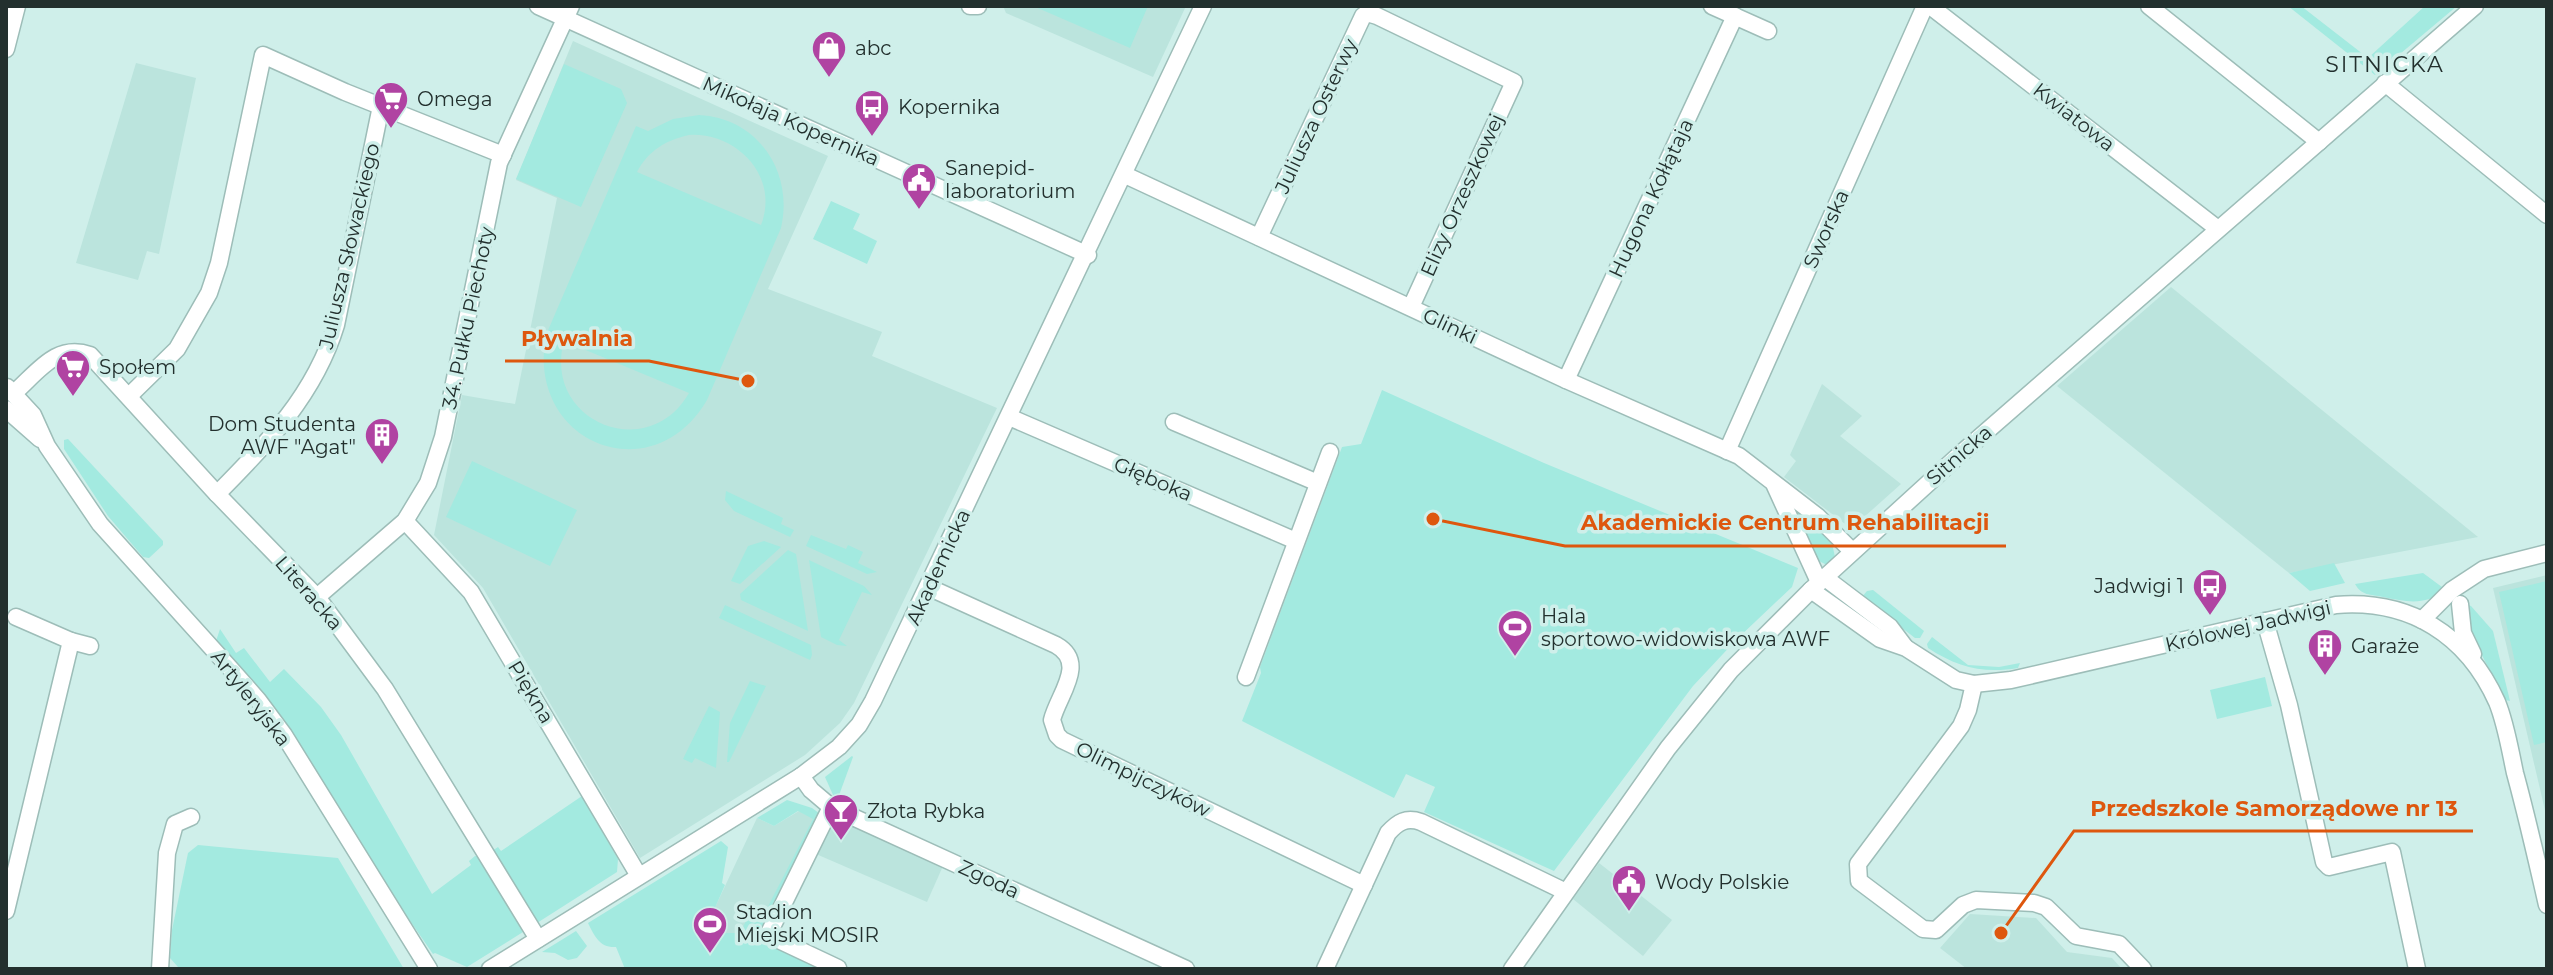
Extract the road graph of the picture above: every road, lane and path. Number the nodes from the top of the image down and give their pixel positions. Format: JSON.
{"nodes":[{"id":1,"x":17,"y":6,"type":"edge"},
{"id":2,"x":538,"y":6,"type":"edge"},
{"id":3,"x":970,"y":6,"type":"edge"},
{"id":4,"x":977,"y":6,"type":"edge"},
{"id":5,"x":1203,"y":6,"type":"edge"},
{"id":6,"x":1712,"y":6,"type":"edge"},
{"id":7,"x":1928,"y":6,"type":"edge"},
{"id":8,"x":2149,"y":6,"type":"edge"},
{"id":9,"x":2475,"y":6,"type":"edge"},
{"id":10,"x":568,"y":12,"type":"edge"},
{"id":11,"x":1735,"y":16,"type":"junction"},
{"id":12,"x":1768,"y":31,"type":"dead end"},
{"id":13,"x":6,"y":49,"type":"edge"},
{"id":14,"x":1514,"y":82,"type":"joint"},
{"id":15,"x":2385,"y":83,"type":"junction"},
{"id":16,"x":381,"y":106,"type":"junction"},
{"id":17,"x":2319,"y":142,"type":"junction"},
{"id":18,"x":503,"y":155,"type":"junction"},
{"id":19,"x":1125,"y":175,"type":"junction"},
{"id":20,"x":2547,"y":215,"type":"edge"},
{"id":21,"x":2218,"y":229,"type":"junction"},
{"id":22,"x":1259,"y":237,"type":"junction"},
{"id":23,"x":1088,"y":255,"type":"junction"},
{"id":24,"x":1411,"y":307,"type":"junction"},
{"id":25,"x":1566,"y":380,"type":"junction"},
{"id":26,"x":10,"y":389,"type":"edge"},
{"id":27,"x":129,"y":396,"type":"junction"},
{"id":28,"x":6,"y":409,"type":"edge"},
{"id":29,"x":1009,"y":417,"type":"junction"},
{"id":30,"x":1174,"y":422,"type":"dead end"},
{"id":31,"x":47,"y":446,"type":"junction"},
{"id":32,"x":1727,"y":451,"type":"junction"},
{"id":33,"x":1330,"y":452,"type":"dead end"},
{"id":34,"x":1773,"y":481,"type":"junction"},
{"id":35,"x":1318,"y":483,"type":"junction"},
{"id":36,"x":217,"y":494,"type":"junction"},
{"id":37,"x":405,"y":521,"type":"junction"},
{"id":38,"x":1296,"y":541,"type":"junction"},
{"id":39,"x":1852,"y":551,"type":"junction"},
{"id":40,"x":2547,"y":553,"type":"edge"},
{"id":41,"x":2471,"y":579,"type":"junction"},
{"id":42,"x":1818,"y":583,"type":"junction"},
{"id":43,"x":928,"y":587,"type":"junction"},
{"id":44,"x":317,"y":597,"type":"junction"},
{"id":45,"x":2460,"y":604,"type":"junction"},
{"id":46,"x":16,"y":617,"type":"dead end"},
{"id":47,"x":2422,"y":620,"type":"junction"},
{"id":48,"x":2265,"y":621,"type":"junction"},
{"id":49,"x":2441,"y":630,"type":"junction"},
{"id":50,"x":71,"y":641,"type":"junction"},
{"id":51,"x":90,"y":646,"type":"dead end"},
{"id":52,"x":2482,"y":673,"type":"junction"},
{"id":53,"x":1246,"y":677,"type":"dead end"},
{"id":54,"x":1974,"y":684,"type":"junction"},
{"id":55,"x":801,"y":776,"type":"junction"},
{"id":56,"x":831,"y":807,"type":"junction"},
{"id":57,"x":191,"y":817,"type":"dead end"},
{"id":58,"x":639,"y":876,"type":"junction"},
{"id":59,"x":1364,"y":885,"type":"junction"},
{"id":60,"x":1564,"y":891,"type":"junction"},
{"id":61,"x":2547,"y":905,"type":"edge"},
{"id":62,"x":6,"y":911,"type":"edge"},
{"id":63,"x":538,"y":939,"type":"junction"},
{"id":64,"x":838,"y":968,"type":"edge"},
{"id":65,"x":160,"y":969,"type":"edge"},
{"id":66,"x":429,"y":969,"type":"edge"},
{"id":67,"x":490,"y":969,"type":"edge"},
{"id":68,"x":1186,"y":969,"type":"edge"},
{"id":69,"x":1325,"y":969,"type":"edge"},
{"id":70,"x":1512,"y":969,"type":"edge"},
{"id":71,"x":2143,"y":969,"type":"edge"},
{"id":72,"x":2417,"y":969,"type":"edge"}],
"edges":[{"from":1,"to":13,"type":"street"},
{"from":2,"to":10,"type":"street","name":"Mikołaja Kopernika"},
{"from":3,"to":4,"type":"street"},
{"from":5,"to":19,"type":"street","name":"Akademicka"},
{"from":6,"to":11,"type":"street"},
{"from":7,"to":21,"type":"street","name":"Kwiatowa"},
{"from":7,"to":32,"type":"street","name":"Sworska"},
{"from":8,"to":17,"type":"street"},
{"from":9,"to":15,"type":"street","name":"Sitnicka"},
{"from":10,"to":18,"type":"street","name":"34. Pułku Piechoty"},
{"from":10,"to":23,"type":"street","name":"Mikołaja Kopernika"},
{"from":11,"to":12,"type":"street"},
{"from":11,"to":25,"type":"street","name":"Hugona Kołłątaja"},
{"from":14,"to":22,"type":"street","name":"Juliusza Osterwy"},
{"from":14,"to":24,"type":"street","name":"Elizy Orzeszkowej"},
{"from":15,"to":17,"type":"street","name":"Sitnicka"},
{"from":15,"to":20,"type":"street"},
{"from":16,"to":18,"type":"street"},
{"from":16,"to":27,"type":"street"},
{"from":16,"to":36,"type":"street","name":"Juliusza Słowackiego"},
{"from":17,"to":21,"type":"street","name":"Sitnicka"},
{"from":18,"to":37,"type":"street","name":"34. Pułku Piechoty"},
{"from":19,"to":22,"type":"street","name":"Glinki"},
{"from":19,"to":23,"type":"street","name":"Akademicka"},
{"from":21,"to":39,"type":"street","name":"Sitnicka"},
{"from":22,"to":24,"type":"street","name":"Glinki"},
{"from":23,"to":29,"type":"street","name":"Akademicka"},
{"from":24,"to":25,"type":"street","name":"Glinki"},
{"from":25,"to":32,"type":"street","name":"Glinki"},
{"from":26,"to":27,"type":"street","name":"Literacka"},
{"from":26,"to":31,"type":"street","name":"Artyleryjska"},
{"from":27,"to":36,"type":"street","name":"Literacka"},
{"from":28,"to":31,"type":"street","name":"Artyleryjska"},
{"from":29,"to":38,"type":"street","name":"Głęboka"},
{"from":29,"to":43,"type":"street","name":"Akademicka"},
{"from":30,"to":35,"type":"street"},
{"from":31,"to":66,"type":"street","name":"Artyleryjska"},
{"from":32,"to":34,"type":"street","name":"Glinki"},
{"from":33,"to":35,"type":"street"},
{"from":34,"to":39,"type":"street","name":"Glinki"},
{"from":34,"to":42,"type":"street","name":"Glinki"},
{"from":35,"to":38,"type":"street"},
{"from":36,"to":44,"type":"street","name":"Literacka"},
{"from":37,"to":44,"type":"street","name":"34. Pułku Piechoty"},
{"from":37,"to":58,"type":"street","name":"Piękna"},
{"from":38,"to":53,"type":"street"},
{"from":39,"to":42,"type":"street","name":"Sitnicka"},
{"from":40,"to":41,"type":"street"},
{"from":41,"to":45,"type":"street"},
{"from":41,"to":47,"type":"street"},
{"from":42,"to":54,"type":"street"},
{"from":42,"to":60,"type":"street","name":"Sitnicka"},
{"from":43,"to":55,"type":"street","name":"Akademicka"},
{"from":43,"to":59,"type":"street","name":"Olimpijczyków"},
{"from":44,"to":63,"type":"street","name":"Literacka"},
{"from":45,"to":49,"type":"street"},
{"from":45,"to":52,"type":"street"},
{"from":46,"to":50,"type":"street"},
{"from":47,"to":48,"type":"street","name":"Królowej Jadwigi"},
{"from":47,"to":49,"type":"street","name":"Królowej Jadwigi"},
{"from":48,"to":54,"type":"street","name":"Królowej Jadwigi"},
{"from":48,"to":72,"type":"street"},
{"from":49,"to":52,"type":"street","name":"Królowej Jadwigi"},
{"from":50,"to":51,"type":"street"},
{"from":50,"to":62,"type":"street"},
{"from":52,"to":61,"type":"street","name":"Królowej Jadwigi"},
{"from":54,"to":71,"type":"street"},
{"from":55,"to":56,"type":"street","name":"Zgoda"},
{"from":55,"to":58,"type":"street","name":"Akademicka"},
{"from":56,"to":64,"type":"street"},
{"from":56,"to":68,"type":"street","name":"Zgoda"},
{"from":57,"to":65,"type":"street"},
{"from":58,"to":63,"type":"street","name":"Akademicka"},
{"from":59,"to":60,"type":"street"},
{"from":59,"to":69,"type":"street"},
{"from":60,"to":70,"type":"street","name":"Sitnicka"},
{"from":63,"to":67,"type":"street","name":"Akademicka"}]}
